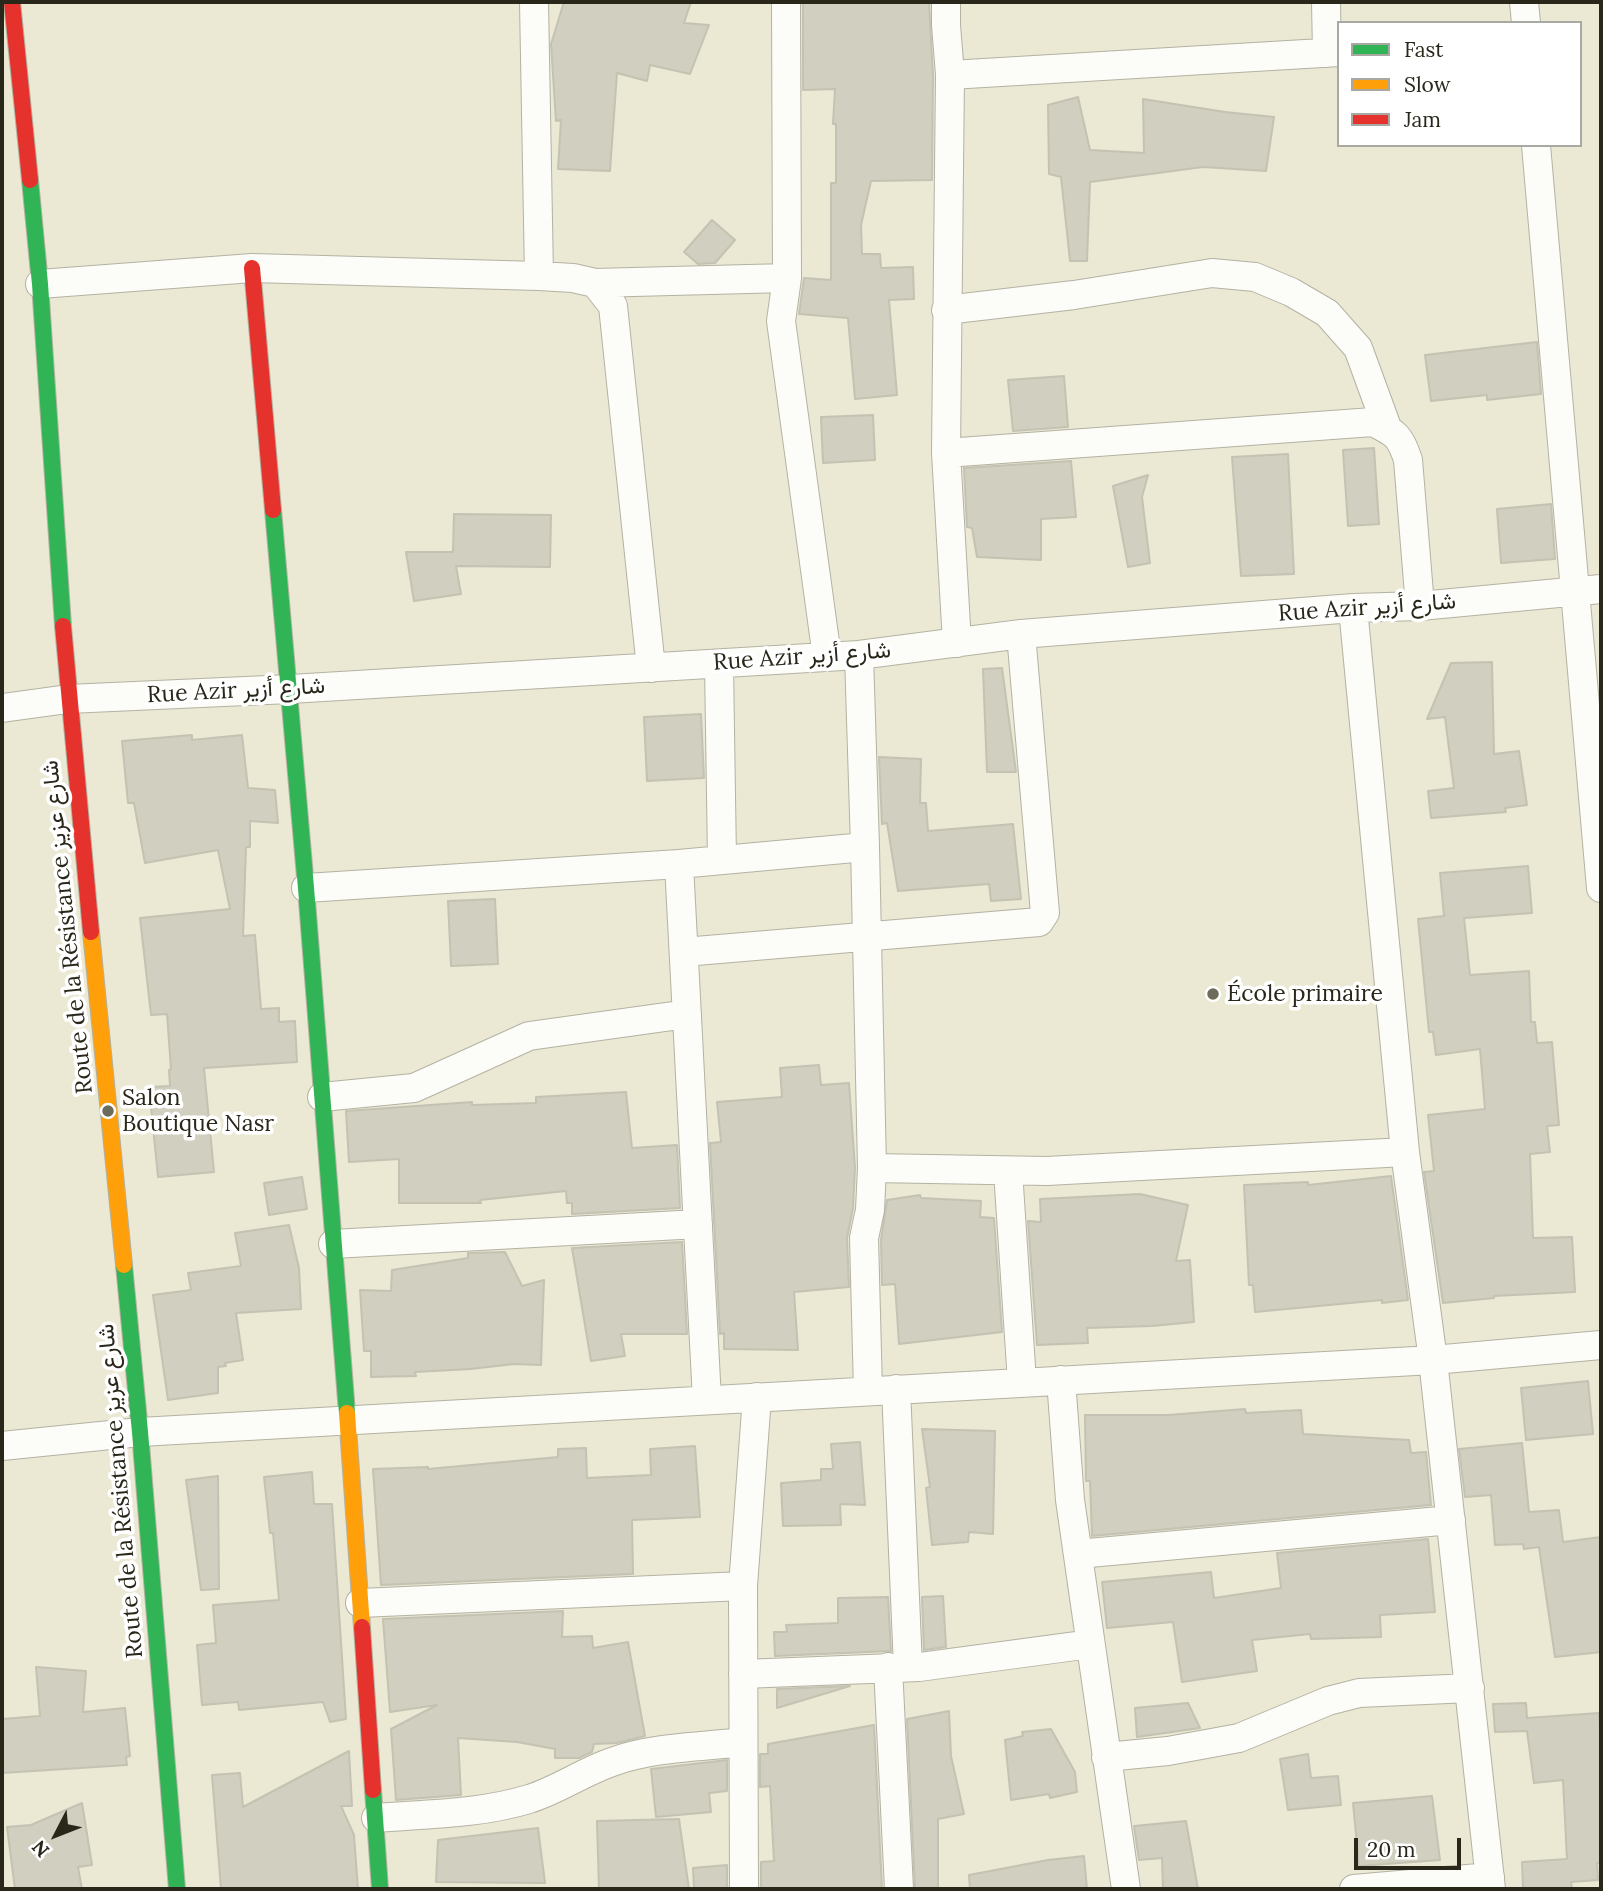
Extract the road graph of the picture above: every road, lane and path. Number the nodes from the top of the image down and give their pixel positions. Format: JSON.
{"nodes":[{"id":1,"x":12,"y":2,"type":"edge"},
{"id":2,"x":534,"y":2,"type":"edge"},
{"id":3,"x":786,"y":2,"type":"edge"},
{"id":4,"x":946,"y":2,"type":"edge"},
{"id":5,"x":1326,"y":2,"type":"edge"},
{"id":6,"x":1524,"y":2,"type":"edge"},
{"id":7,"x":1526,"y":21,"type":"edge"},
{"id":8,"x":1333,"y":53,"type":"edge"},
{"id":9,"x":950,"y":75,"type":"junction"},
{"id":10,"x":1536,"y":147,"type":"edge"},
{"id":11,"x":252,"y":268,"type":"junction"},
{"id":12,"x":539,"y":276,"type":"junction"},
{"id":13,"x":787,"y":278,"type":"junction"},
{"id":14,"x":595,"y":283,"type":"junction"},
{"id":15,"x":40,"y":284,"type":"junction"},
{"id":16,"x":946,"y":310,"type":"junction"},
{"id":17,"x":1388,"y":430,"type":"junction"},
{"id":18,"x":946,"y":453,"type":"junction"},
{"id":19,"x":1588,"y":590,"type":"edge"},
{"id":20,"x":1420,"y":606,"type":"junction"},
{"id":21,"x":1353,"y":608,"type":"junction"},
{"id":22,"x":1021,"y":634,"type":"junction"},
{"id":23,"x":957,"y":643,"type":"junction"},
{"id":24,"x":859,"y":656,"type":"junction"},
{"id":25,"x":827,"y":657,"type":"junction"},
{"id":26,"x":719,"y":664,"type":"junction"},
{"id":27,"x":651,"y":668,"type":"junction"},
{"id":28,"x":290,"y":689,"type":"junction"},
{"id":29,"x":68,"y":699,"type":"junction"},
{"id":30,"x":2,"y":708,"type":"edge"},
{"id":31,"x":865,"y":847,"type":"junction"},
{"id":32,"x":722,"y":860,"type":"junction"},
{"id":33,"x":680,"y":864,"type":"junction"},
{"id":34,"x":306,"y":888,"type":"junction"},
{"id":35,"x":1601,"y":888,"type":"edge"},
{"id":36,"x":866,"y":936,"type":"junction"},
{"id":37,"x":684,"y":952,"type":"junction"},
{"id":38,"x":687,"y":1014,"type":"junction"},
{"id":39,"x":322,"y":1097,"type":"junction"},
{"id":40,"x":1405,"y":1152,"type":"junction"},
{"id":41,"x":872,"y":1168,"type":"junction"},
{"id":42,"x":1008,"y":1171,"type":"junction"},
{"id":43,"x":698,"y":1224,"type":"junction"},
{"id":44,"x":333,"y":1244,"type":"junction"},
{"id":45,"x":1601,"y":1345,"type":"edge"},
{"id":46,"x":1433,"y":1360,"type":"junction"},
{"id":47,"x":1061,"y":1380,"type":"junction"},
{"id":48,"x":1022,"y":1382,"type":"junction"},
{"id":49,"x":896,"y":1389,"type":"junction"},
{"id":50,"x":867,"y":1391,"type":"junction"},
{"id":51,"x":757,"y":1397,"type":"junction"},
{"id":52,"x":707,"y":1401,"type":"junction"},
{"id":53,"x":348,"y":1422,"type":"junction"},
{"id":54,"x":140,"y":1432,"type":"junction"},
{"id":55,"x":2,"y":1447,"type":"edge"},
{"id":56,"x":1451,"y":1520,"type":"junction"},
{"id":57,"x":1078,"y":1554,"type":"junction"},
{"id":58,"x":743,"y":1586,"type":"junction"},
{"id":59,"x":359,"y":1603,"type":"junction"},
{"id":60,"x":1090,"y":1644,"type":"junction"},
{"id":61,"x":898,"y":1667,"type":"junction"},
{"id":62,"x":743,"y":1674,"type":"junction"},
{"id":63,"x":1470,"y":1688,"type":"junction"},
{"id":64,"x":743,"y":1742,"type":"junction"},
{"id":65,"x":1106,"y":1758,"type":"junction"},
{"id":66,"x":376,"y":1818,"type":"junction"},
{"id":67,"x":1491,"y":1883,"type":"edge"},
{"id":68,"x":177,"y":1889,"type":"edge"},
{"id":69,"x":380,"y":1889,"type":"edge"},
{"id":70,"x":744,"y":1889,"type":"edge"},
{"id":71,"x":899,"y":1889,"type":"edge"},
{"id":72,"x":1126,"y":1889,"type":"edge"},
{"id":73,"x":1354,"y":1889,"type":"edge"}],
"edges":[{"from":1,"to":15,"type":"main road","name":"Route de la Résistance شارع عزيز"},
{"from":2,"to":12,"type":"street"},
{"from":3,"to":13,"type":"street"},
{"from":4,"to":9,"type":"street"},
{"from":5,"to":8,"type":"street"},
{"from":6,"to":7,"type":"street"},
{"from":8,"to":9,"type":"street"},
{"from":9,"to":16,"type":"street"},
{"from":10,"to":19,"type":"street"},
{"from":11,"to":12,"type":"street"},
{"from":11,"to":15,"type":"street"},
{"from":11,"to":28,"type":"main road"},
{"from":12,"to":14,"type":"street"},
{"from":13,"to":14,"type":"street"},
{"from":13,"to":25,"type":"street"},
{"from":14,"to":27,"type":"street"},
{"from":15,"to":29,"type":"main road","name":"Route de la Résistance شارع عزيز"},
{"from":16,"to":17,"type":"street"},
{"from":16,"to":18,"type":"street"},
{"from":17,"to":18,"type":"street"},
{"from":17,"to":20,"type":"street"},
{"from":18,"to":23,"type":"street"},
{"from":19,"to":20,"type":"street","name":"Rue Azir شارع أزير"},
{"from":19,"to":35,"type":"street"},
{"from":20,"to":21,"type":"street","name":"Rue Azir شارع أزير"},
{"from":21,"to":22,"type":"street","name":"Rue Azir شارع أزير"},
{"from":21,"to":40,"type":"street"},
{"from":22,"to":23,"type":"street","name":"Rue Azir شارع أزير"},
{"from":22,"to":36,"type":"street"},
{"from":23,"to":24,"type":"street","name":"Rue Azir شارع أزير"},
{"from":24,"to":25,"type":"street","name":"Rue Azir شارع أزير"},
{"from":24,"to":31,"type":"street"},
{"from":25,"to":26,"type":"street","name":"Rue Azir شارع أزير"},
{"from":26,"to":27,"type":"street","name":"Rue Azir شارع أزير"},
{"from":26,"to":32,"type":"street"},
{"from":27,"to":28,"type":"street","name":"Rue Azir شارع أزير"},
{"from":28,"to":29,"type":"street","name":"Rue Azir شارع أزير"},
{"from":28,"to":34,"type":"main road"},
{"from":29,"to":30,"type":"street","name":"Rue Azir شارع أزير"},
{"from":29,"to":54,"type":"main road","name":"Route de la Résistance شارع عزيز"},
{"from":31,"to":32,"type":"street"},
{"from":31,"to":36,"type":"street"},
{"from":32,"to":33,"type":"street"},
{"from":33,"to":34,"type":"street"},
{"from":33,"to":37,"type":"street"},
{"from":34,"to":39,"type":"main road"},
{"from":36,"to":37,"type":"street"},
{"from":36,"to":41,"type":"street"},
{"from":37,"to":38,"type":"street"},
{"from":38,"to":39,"type":"street"},
{"from":38,"to":43,"type":"street"},
{"from":39,"to":44,"type":"main road"},
{"from":40,"to":42,"type":"street"},
{"from":40,"to":46,"type":"street"},
{"from":41,"to":42,"type":"street"},
{"from":41,"to":50,"type":"street"},
{"from":42,"to":48,"type":"street"},
{"from":43,"to":44,"type":"street"},
{"from":43,"to":52,"type":"street"},
{"from":44,"to":53,"type":"main road"},
{"from":45,"to":46,"type":"street"},
{"from":46,"to":47,"type":"street"},
{"from":46,"to":56,"type":"street"},
{"from":47,"to":48,"type":"street"},
{"from":47,"to":57,"type":"street"},
{"from":48,"to":49,"type":"street"},
{"from":49,"to":50,"type":"street"},
{"from":49,"to":61,"type":"street"},
{"from":50,"to":51,"type":"street"},
{"from":51,"to":52,"type":"street"},
{"from":51,"to":58,"type":"street"},
{"from":52,"to":53,"type":"street"},
{"from":53,"to":54,"type":"street"},
{"from":53,"to":59,"type":"main road"},
{"from":54,"to":55,"type":"street"},
{"from":54,"to":68,"type":"main road","name":"Route de la Résistance شارع عزيز"},
{"from":56,"to":57,"type":"street"},
{"from":56,"to":63,"type":"street"},
{"from":57,"to":60,"type":"street"},
{"from":58,"to":59,"type":"street"},
{"from":58,"to":62,"type":"street"},
{"from":59,"to":66,"type":"main road"},
{"from":60,"to":61,"type":"street"},
{"from":60,"to":65,"type":"street"},
{"from":61,"to":62,"type":"street"},
{"from":61,"to":71,"type":"street"},
{"from":62,"to":64,"type":"street"},
{"from":63,"to":65,"type":"street"},
{"from":63,"to":67,"type":"street"},
{"from":64,"to":66,"type":"street"},
{"from":64,"to":70,"type":"street"},
{"from":65,"to":72,"type":"street"},
{"from":66,"to":69,"type":"main road"},
{"from":67,"to":73,"type":"street"}]}
